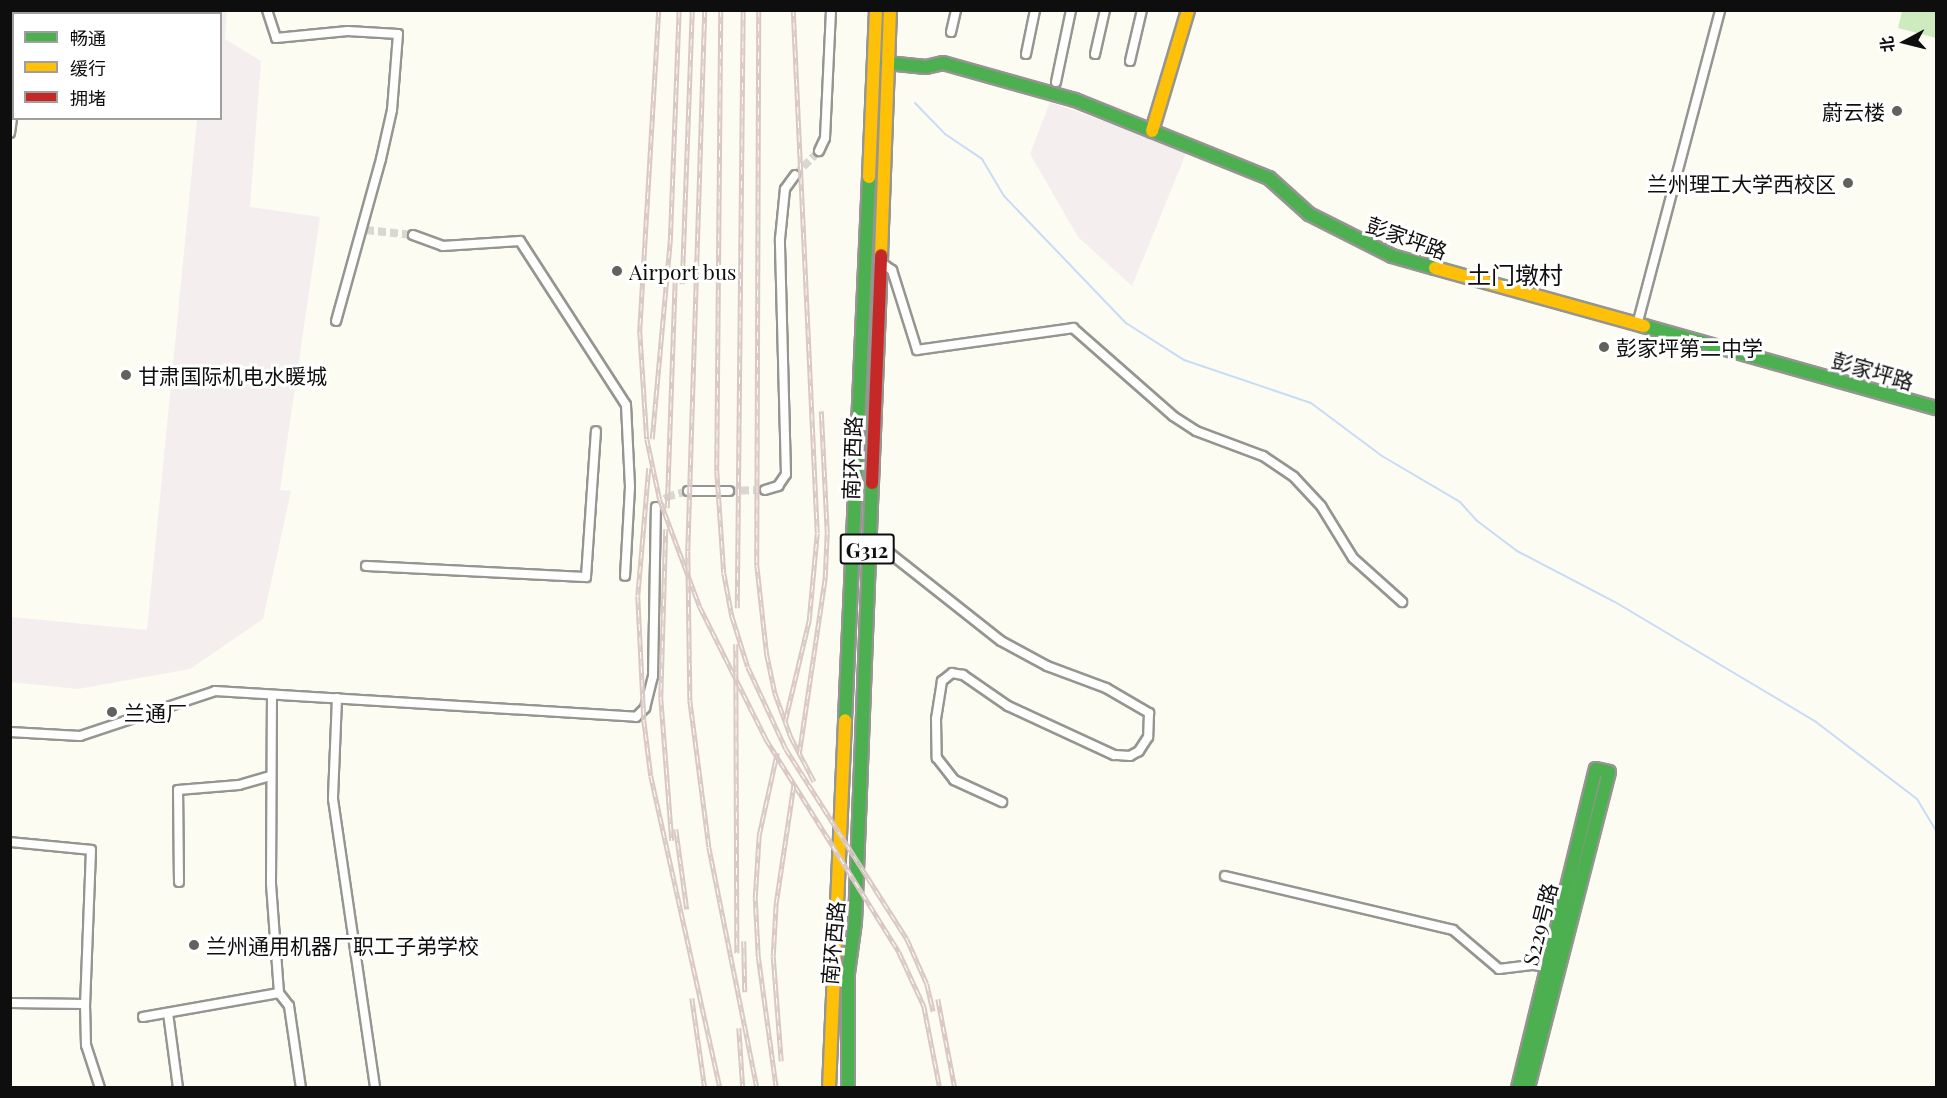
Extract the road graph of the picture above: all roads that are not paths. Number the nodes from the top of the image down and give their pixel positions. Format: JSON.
{"nodes":[{"id":1,"x":267,"y":10,"type":"edge"},
{"id":2,"x":831,"y":10,"type":"edge"},
{"id":3,"x":876,"y":10,"type":"edge"},
{"id":4,"x":890,"y":10,"type":"edge"},
{"id":5,"x":956,"y":10,"type":"edge"},
{"id":6,"x":1035,"y":10,"type":"edge"},
{"id":7,"x":1071,"y":10,"type":"edge"},
{"id":8,"x":1105,"y":10,"type":"edge"},
{"id":9,"x":1142,"y":10,"type":"edge"},
{"id":10,"x":1188,"y":10,"type":"edge"},
{"id":11,"x":1720,"y":10,"type":"edge"},
{"id":12,"x":951,"y":32,"type":"dead end"},
{"id":13,"x":1026,"y":54,"type":"dead end"},
{"id":14,"x":1095,"y":54,"type":"dead end"},
{"id":15,"x":1130,"y":61,"type":"dead end"},
{"id":16,"x":887,"y":63,"type":"junction"},
{"id":17,"x":1056,"y":82,"type":"dead end"},
{"id":18,"x":12,"y":118,"type":"edge"},
{"id":19,"x":1152,"y":131,"type":"junction"},
{"id":20,"x":10,"y":133,"type":"edge"},
{"id":21,"x":819,"y":151,"type":"tunnel mouth"},
{"id":22,"x":795,"y":175,"type":"tunnel mouth"},
{"id":23,"x":413,"y":235,"type":"tunnel mouth"},
{"id":24,"x":879,"y":260,"type":"junction"},
{"id":25,"x":336,"y":321,"type":"dead end"},
{"id":26,"x":1637,"y":325,"type":"junction"},
{"id":27,"x":1936,"y":408,"type":"edge"},
{"id":28,"x":596,"y":431,"type":"dead end"},
{"id":29,"x":765,"y":490,"type":"tunnel mouth"},
{"id":30,"x":688,"y":491,"type":"tunnel mouth"},
{"id":31,"x":729,"y":491,"type":"tunnel mouth"},
{"id":32,"x":656,"y":507,"type":"dead end"},
{"id":33,"x":868,"y":536,"type":"junction"},
{"id":34,"x":366,"y":566,"type":"dead end"},
{"id":35,"x":625,"y":576,"type":"dead end"},
{"id":36,"x":1402,"y":602,"type":"dead end"},
{"id":37,"x":272,"y":695,"type":"junction"},
{"id":38,"x":337,"y":698,"type":"junction"},
{"id":39,"x":10,"y":732,"type":"edge"},
{"id":40,"x":270,"y":777,"type":"junction"},
{"id":41,"x":1002,"y":802,"type":"dead end"},
{"id":42,"x":10,"y":842,"type":"edge"},
{"id":43,"x":1225,"y":876,"type":"dead end"},
{"id":44,"x":179,"y":882,"type":"dead end"},
{"id":45,"x":1553,"y":968,"type":"junction"},
{"id":46,"x":279,"y":993,"type":"junction"},
{"id":47,"x":10,"y":1003,"type":"edge"},
{"id":48,"x":85,"y":1004,"type":"junction"},
{"id":49,"x":168,"y":1013,"type":"junction"},
{"id":50,"x":143,"y":1017,"type":"dead end"},
{"id":51,"x":100,"y":1088,"type":"edge"},
{"id":52,"x":178,"y":1088,"type":"edge"},
{"id":53,"x":301,"y":1088,"type":"edge"},
{"id":54,"x":375,"y":1088,"type":"edge"},
{"id":55,"x":829,"y":1088,"type":"edge"},
{"id":56,"x":848,"y":1088,"type":"edge"},
{"id":57,"x":1518,"y":1088,"type":"edge"},
{"id":58,"x":1528,"y":1088,"type":"edge"}],
"edges":[{"from":1,"to":25,"type":"street"},
{"from":2,"to":21,"type":"street"},
{"from":3,"to":55,"type":"main road","name":"南环西路","number":"G312"},
{"from":4,"to":16,"type":"main road","name":"南环西路","number":"G312"},
{"from":5,"to":12,"type":"street"},
{"from":6,"to":13,"type":"street"},
{"from":7,"to":17,"type":"street"},
{"from":8,"to":14,"type":"street"},
{"from":9,"to":15,"type":"street"},
{"from":10,"to":19,"type":"main road"},
{"from":11,"to":26,"type":"street"},
{"from":16,"to":19,"type":"main road","name":"彭家坪路"},
{"from":16,"to":24,"type":"main road","name":"南环西路","number":"G312"},
{"from":18,"to":20,"type":"street"},
{"from":19,"to":26,"type":"main road","name":"彭家坪路"},
{"from":22,"to":29,"type":"street"},
{"from":23,"to":35,"type":"street"},
{"from":24,"to":33,"type":"main road","name":"南环西路","number":"G312"},
{"from":24,"to":36,"type":"street"},
{"from":26,"to":27,"type":"main road","name":"彭家坪路"},
{"from":28,"to":34,"type":"street"},
{"from":30,"to":31,"type":"street"},
{"from":32,"to":38,"type":"street"},
{"from":33,"to":41,"type":"street"},
{"from":33,"to":56,"type":"main road","name":"南环西路","number":"G312"},
{"from":37,"to":38,"type":"street"},
{"from":37,"to":39,"type":"street"},
{"from":37,"to":40,"type":"street"},
{"from":38,"to":54,"type":"street"},
{"from":40,"to":44,"type":"street"},
{"from":40,"to":46,"type":"street"},
{"from":42,"to":48,"type":"street"},
{"from":43,"to":45,"type":"street"},
{"from":45,"to":45,"type":"main road","name":"S229号路"},
{"from":45,"to":57,"type":"main road","name":"S229号路"},
{"from":45,"to":58,"type":"main road","name":"S229号路"},
{"from":46,"to":49,"type":"street"},
{"from":46,"to":53,"type":"street"},
{"from":47,"to":48,"type":"street"},
{"from":48,"to":51,"type":"street"},
{"from":49,"to":50,"type":"street"},
{"from":49,"to":52,"type":"street"}]}
